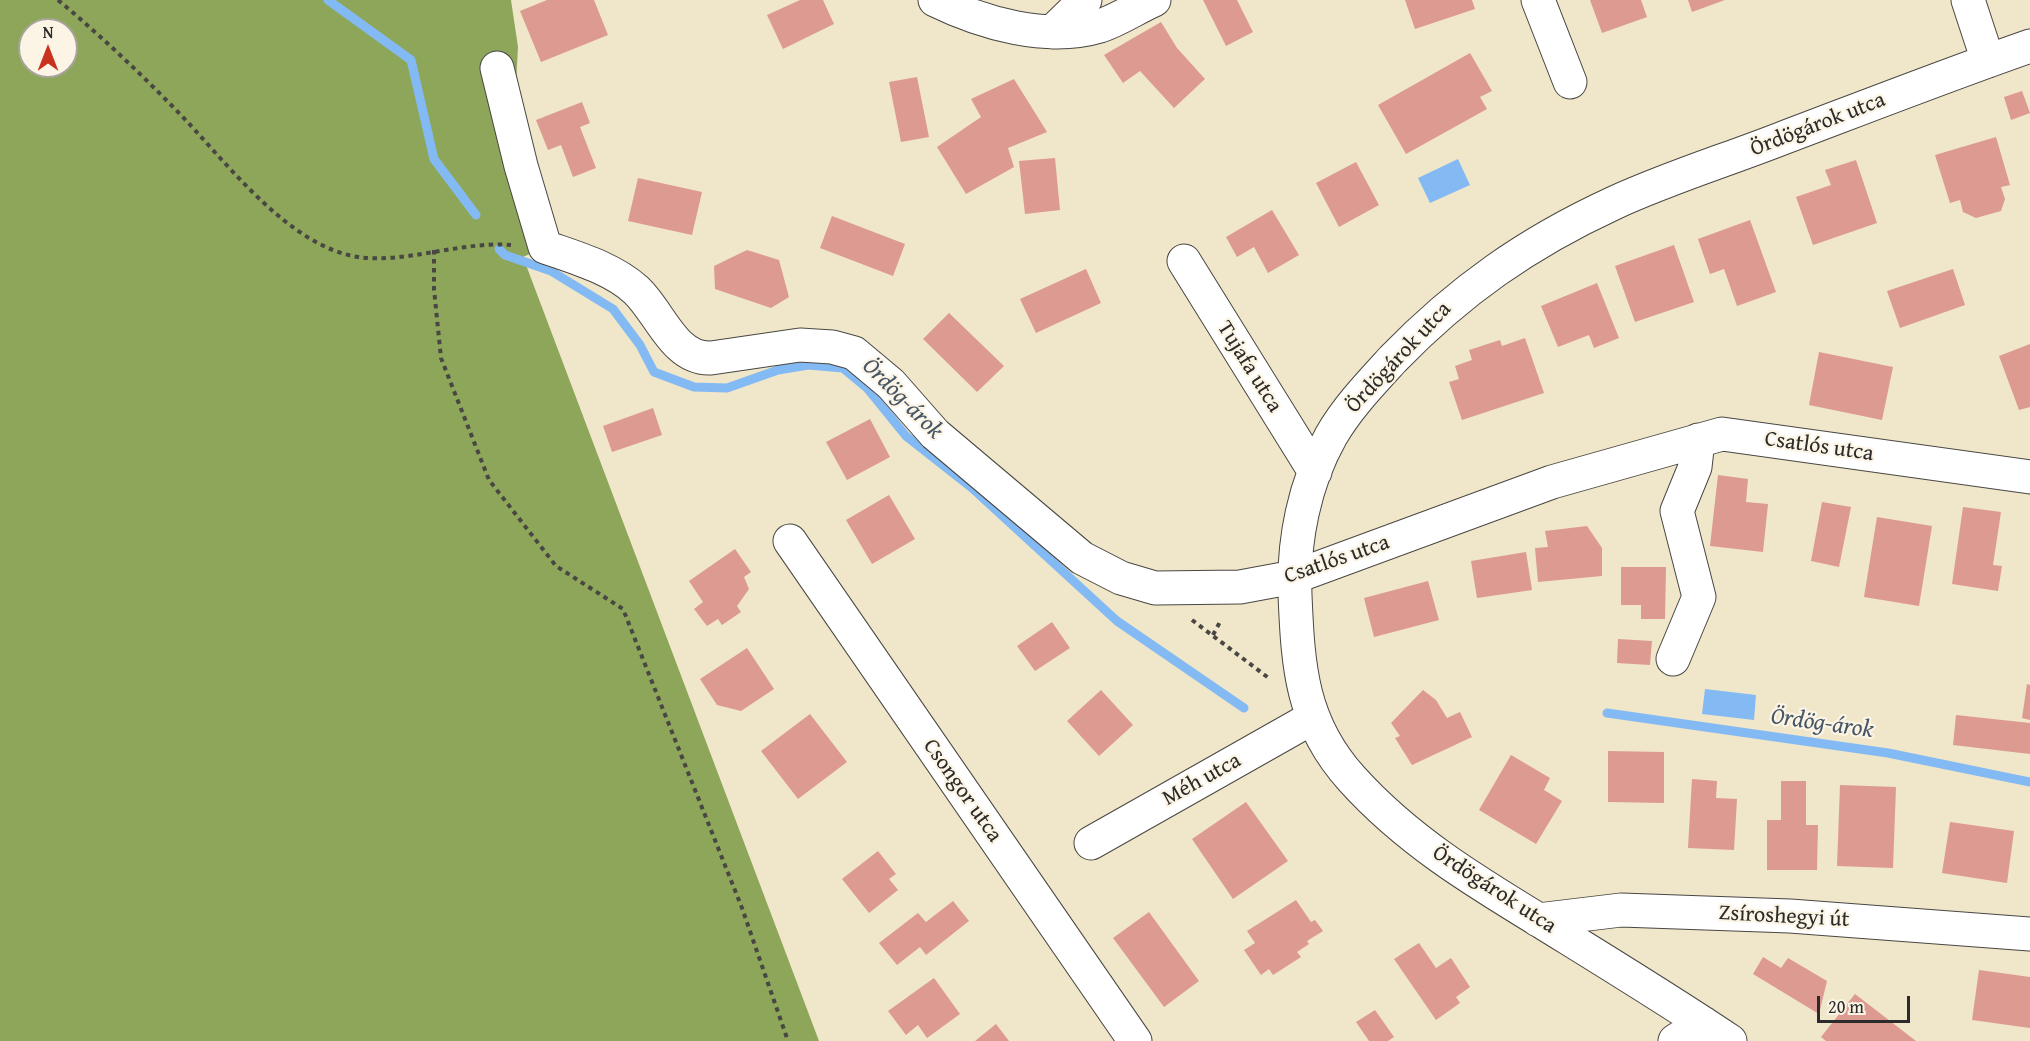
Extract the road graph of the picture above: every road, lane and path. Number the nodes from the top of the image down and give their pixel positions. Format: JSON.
{"nodes":[{"id":1,"x":58,"y":0,"type":"edge"},
{"id":2,"x":935,"y":0,"type":"edge"},
{"id":3,"x":1085,"y":0,"type":"edge"},
{"id":4,"x":1154,"y":0,"type":"edge"},
{"id":5,"x":1538,"y":0,"type":"edge"},
{"id":6,"x":1968,"y":0,"type":"edge"},
{"id":7,"x":1052,"y":32,"type":"junction"},
{"id":8,"x":2030,"y":46,"type":"edge"},
{"id":9,"x":1988,"y":60,"type":"junction"},
{"id":10,"x":497,"y":68,"type":"dead end"},
{"id":11,"x":1570,"y":82,"type":"dead end"},
{"id":12,"x":545,"y":247,"type":"junction"},
{"id":13,"x":434,"y":250,"type":"junction"},
{"id":14,"x":1184,"y":261,"type":"dead end"},
{"id":15,"x":1698,"y":440,"type":"junction"},
{"id":16,"x":1315,"y":472,"type":"junction"},
{"id":17,"x":2030,"y":477,"type":"edge"},
{"id":18,"x":790,"y":541,"type":"dead end"},
{"id":19,"x":1294,"y":577,"type":"junction"},
{"id":20,"x":1155,"y":588,"type":"junction"},
{"id":21,"x":1673,"y":659,"type":"dead end"},
{"id":22,"x":1312,"y":718,"type":"junction"},
{"id":23,"x":1091,"y":843,"type":"dead end"},
{"id":24,"x":1538,"y":920,"type":"junction"},
{"id":25,"x":2030,"y":934,"type":"edge"},
{"id":26,"x":1703,"y":1023,"type":"junction"},
{"id":27,"x":788,"y":1041,"type":"edge"},
{"id":28,"x":1135,"y":1041,"type":"edge"},
{"id":29,"x":1676,"y":1041,"type":"edge"},
{"id":30,"x":1730,"y":1041,"type":"edge"}],
"edges":[{"from":1,"to":13,"type":"path"},
{"from":2,"to":7,"type":"street"},
{"from":3,"to":7,"type":"street"},
{"from":4,"to":7,"type":"street"},
{"from":5,"to":11,"type":"street"},
{"from":6,"to":9,"type":"street"},
{"from":8,"to":9,"type":"street","name":"Ördögárok utca"},
{"from":9,"to":16,"type":"street","name":"Ördögárok utca"},
{"from":10,"to":12,"type":"street"},
{"from":12,"to":13,"type":"path"},
{"from":12,"to":20,"type":"street","name":"Csatlós utca"},
{"from":13,"to":27,"type":"path"},
{"from":14,"to":16,"type":"street","name":"Tujafa utca"},
{"from":15,"to":17,"type":"street","name":"Csatlós utca"},
{"from":15,"to":19,"type":"street","name":"Csatlós utca"},
{"from":15,"to":21,"type":"street"},
{"from":16,"to":19,"type":"street","name":"Ördögárok utca"},
{"from":18,"to":28,"type":"street","name":"Csongor utca"},
{"from":19,"to":20,"type":"street","name":"Csatlós utca"},
{"from":19,"to":22,"type":"street","name":"Ördögárok utca"},
{"from":20,"to":22,"type":"path"},
{"from":22,"to":23,"type":"street","name":"Méh utca"},
{"from":22,"to":24,"type":"street","name":"Ördögárok utca"},
{"from":24,"to":25,"type":"street","name":"Zsíroshegyi út"},
{"from":24,"to":26,"type":"street","name":"Ördögárok utca"},
{"from":26,"to":29,"type":"street"},
{"from":26,"to":30,"type":"street","name":"Ördögárok utca"}]}
